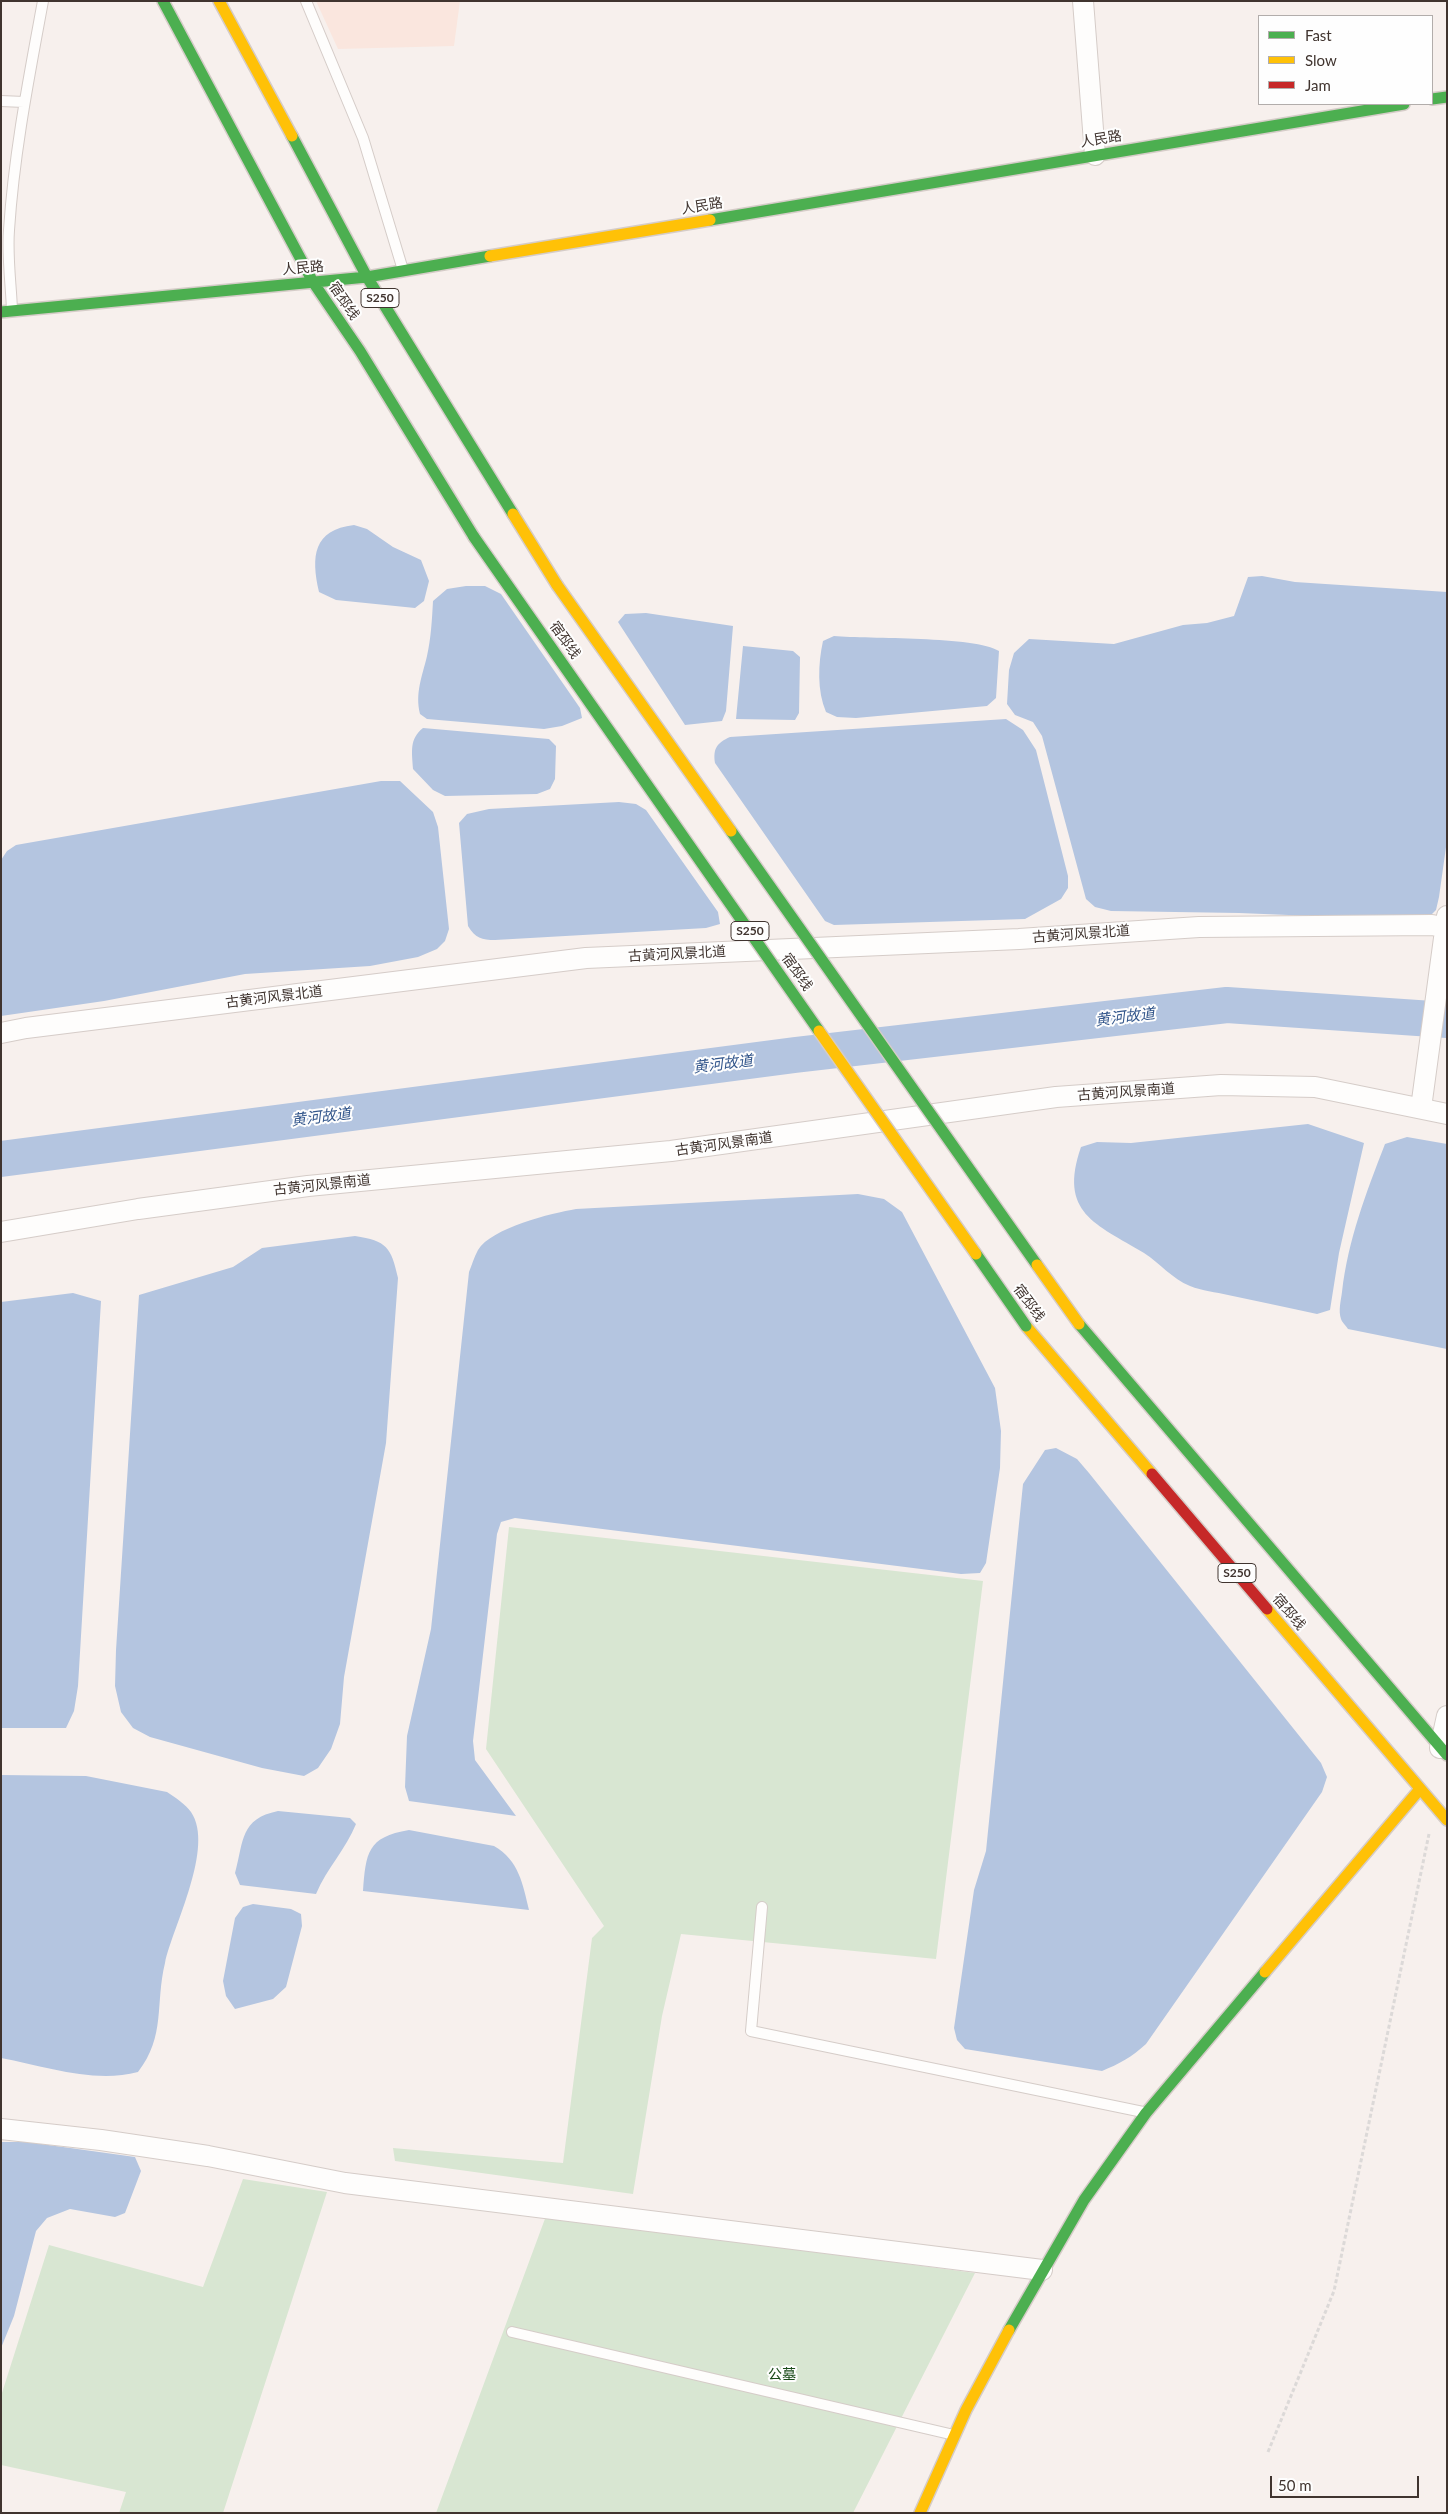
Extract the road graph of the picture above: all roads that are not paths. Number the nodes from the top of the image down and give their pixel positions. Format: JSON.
{"nodes":[{"id":1,"x":43,"y":1,"type":"edge"},
{"id":2,"x":163,"y":1,"type":"edge"},
{"id":3,"x":219,"y":1,"type":"edge"},
{"id":4,"x":306,"y":1,"type":"edge"},
{"id":5,"x":1083,"y":1,"type":"edge"},
{"id":6,"x":1447,"y":97,"type":"edge"},
{"id":7,"x":1433,"y":99,"type":"edge"},
{"id":8,"x":1,"y":101,"type":"edge"},
{"id":9,"x":24,"y":102,"type":"junction"},
{"id":10,"x":1398,"y":105,"type":"edge"},
{"id":11,"x":1095,"y":155,"type":"junction"},
{"id":12,"x":403,"y":271,"type":"junction"},
{"id":13,"x":367,"y":277,"type":"junction"},
{"id":14,"x":313,"y":282,"type":"junction"},
{"id":15,"x":7,"y":311,"type":"edge"},
{"id":16,"x":1445,"y":929,"type":"edge"},
{"id":17,"x":1,"y":1033,"type":"edge"},
{"id":18,"x":1422,"y":1100,"type":"junction"},
{"id":19,"x":1447,"y":1114,"type":"edge"},
{"id":20,"x":1,"y":1232,"type":"edge"},
{"id":21,"x":1447,"y":1716,"type":"edge"},
{"id":22,"x":1444,"y":1751,"type":"edge"},
{"id":23,"x":1420,"y":1788,"type":"junction"},
{"id":24,"x":1447,"y":1820,"type":"edge"},
{"id":25,"x":762,"y":1907,"type":"dead end"},
{"id":26,"x":1146,"y":2113,"type":"junction"},
{"id":27,"x":1,"y":2129,"type":"edge"},
{"id":28,"x":1042,"y":2270,"type":"junction"},
{"id":29,"x":512,"y":2332,"type":"dead end"},
{"id":30,"x":955,"y":2435,"type":"junction"},
{"id":31,"x":920,"y":2513,"type":"edge"}],
"edges":[{"from":1,"to":9,"type":"lane"},
{"from":2,"to":14,"type":"main road","name":"宿邳线","number":"S250"},
{"from":3,"to":13,"type":"main road","name":"宿邳线","number":"S250"},
{"from":4,"to":12,"type":"lane"},
{"from":5,"to":11,"type":"street"},
{"from":6,"to":7,"type":"main road"},
{"from":8,"to":9,"type":"lane"},
{"from":9,"to":15,"type":"lane"},
{"from":10,"to":11,"type":"main road","name":"人民路"},
{"from":11,"to":12,"type":"main road","name":"人民路"},
{"from":12,"to":13,"type":"main road","name":"人民路"},
{"from":13,"to":14,"type":"main road","name":"人民路"},
{"from":13,"to":22,"type":"main road","name":"宿邳线","number":"S250","bridge":true},
{"from":14,"to":15,"type":"main road","name":"人民路"},
{"from":14,"to":23,"type":"main road","name":"宿邳线","number":"S250","bridge":true},
{"from":16,"to":17,"type":"street","name":"古黄河风景北道"},
{"from":16,"to":18,"type":"street"},
{"from":18,"to":19,"type":"street","name":"古黄河风景南道"},
{"from":18,"to":20,"type":"street","name":"古黄河风景南道"},
{"from":21,"to":22,"type":"street"},
{"from":23,"to":24,"type":"main road","name":"宿邳线","number":"S250"},
{"from":23,"to":26,"type":"main road"},
{"from":25,"to":26,"type":"lane"},
{"from":26,"to":28,"type":"main road"},
{"from":27,"to":28,"type":"street"},
{"from":28,"to":30,"type":"main road"},
{"from":29,"to":30,"type":"lane"},
{"from":30,"to":31,"type":"main road"}]}
